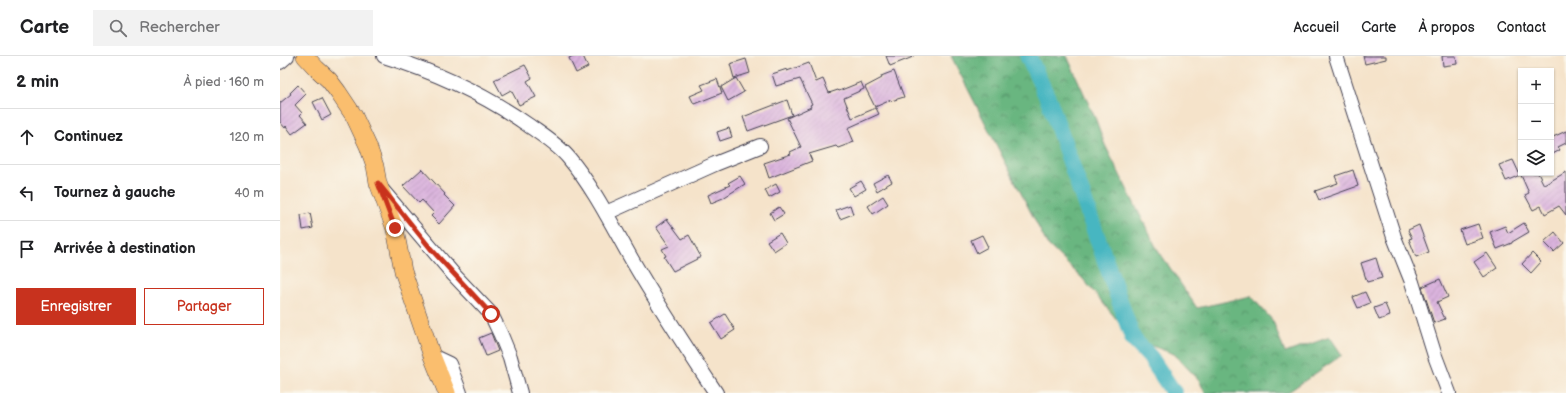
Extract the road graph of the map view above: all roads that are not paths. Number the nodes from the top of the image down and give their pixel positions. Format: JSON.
{"nodes":[{"id":1,"x":287,"y":56,"type":"edge"},
{"id":2,"x":305,"y":56,"type":"edge"},
{"id":3,"x":384,"y":56,"type":"edge"},
{"id":4,"x":1336,"y":56,"type":"edge"},
{"id":5,"x":280,"y":62,"type":"edge"},
{"id":6,"x":760,"y":146,"type":"dead end"},
{"id":7,"x":378,"y":183,"type":"junction"},
{"id":8,"x":606,"y":213,"type":"junction"},
{"id":9,"x":432,"y":356,"type":"junction"},
{"id":10,"x":447,"y":393,"type":"edge"},
{"id":11,"x":460,"y":393,"type":"edge"},
{"id":12,"x":520,"y":393,"type":"edge"},
{"id":13,"x":716,"y":393,"type":"edge"},
{"id":14,"x":1449,"y":393,"type":"edge"}],
"edges":[{"from":1,"to":5,"type":"street"},
{"from":2,"to":7,"type":"main road"},
{"from":3,"to":8,"type":"street"},
{"from":4,"to":14,"type":"street"},
{"from":6,"to":8,"type":"street"},
{"from":7,"to":9,"type":"main road"},
{"from":7,"to":12,"type":"street"},
{"from":8,"to":13,"type":"street"},
{"from":9,"to":10,"type":"main road"},
{"from":9,"to":11,"type":"street"}]}
